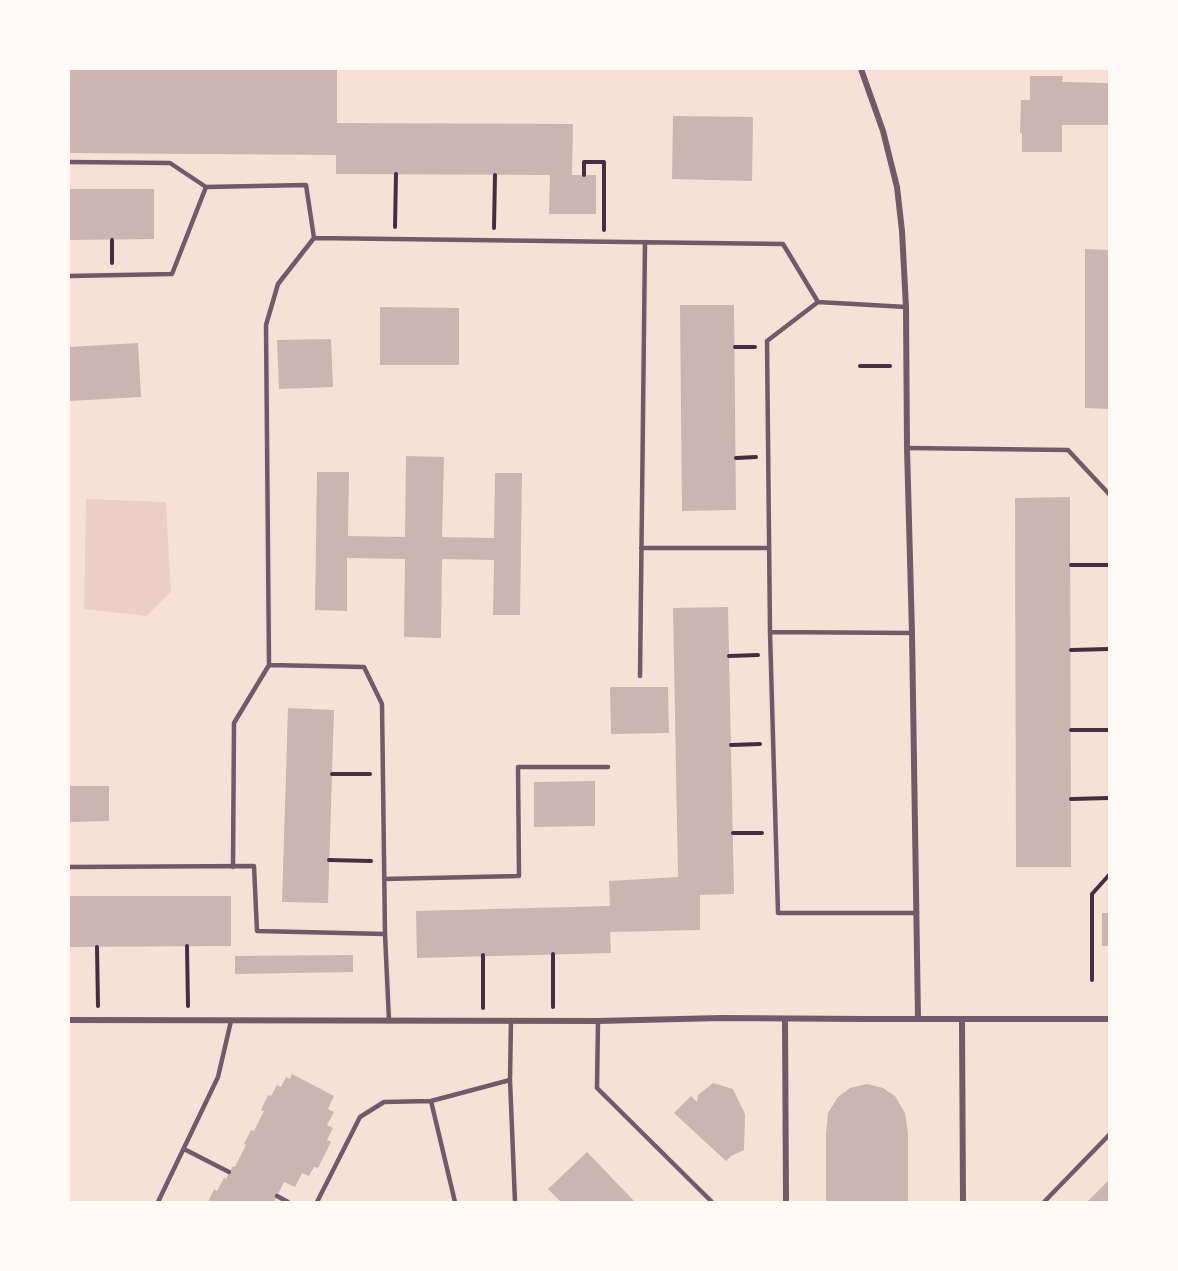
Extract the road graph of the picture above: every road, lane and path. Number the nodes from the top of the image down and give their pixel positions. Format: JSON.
{"nodes":[{"id":1,"x":861,"y":69,"type":"edge"},
{"id":2,"x":69,"y":162,"type":"edge"},
{"id":3,"x":396,"y":174,"type":"dead end"},
{"id":4,"x":495,"y":175,"type":"dead end"},
{"id":5,"x":584,"y":175,"type":"dead end"},
{"id":6,"x":206,"y":187,"type":"junction"},
{"id":7,"x":314,"y":238,"type":"junction"},
{"id":8,"x":395,"y":239,"type":"junction"},
{"id":9,"x":112,"y":240,"type":"dead end"},
{"id":10,"x":494,"y":240,"type":"junction"},
{"id":11,"x":604,"y":242,"type":"junction"},
{"id":12,"x":645,"y":242,"type":"junction"},
{"id":13,"x":112,"y":275,"type":"junction"},
{"id":14,"x":69,"y":276,"type":"edge"},
{"id":15,"x":818,"y":302,"type":"junction"},
{"id":16,"x":906,"y":307,"type":"junction"},
{"id":17,"x":860,"y":366,"type":"dead end"},
{"id":18,"x":890,"y":366,"type":"dead end"},
{"id":19,"x":907,"y":448,"type":"junction"},
{"id":20,"x":1109,"y":494,"type":"edge"},
{"id":21,"x":641,"y":548,"type":"junction"},
{"id":22,"x":769,"y":548,"type":"junction"},
{"id":23,"x":1071,"y":565,"type":"dead end"},
{"id":24,"x":1109,"y":565,"type":"edge"},
{"id":25,"x":770,"y":632,"type":"junction"},
{"id":26,"x":912,"y":633,"type":"junction"},
{"id":27,"x":1109,"y":649,"type":"edge"},
{"id":28,"x":1071,"y":650,"type":"dead end"},
{"id":29,"x":771,"y":654,"type":"junction"},
{"id":30,"x":729,"y":656,"type":"dead end"},
{"id":31,"x":269,"y":665,"type":"junction"},
{"id":32,"x":640,"y":676,"type":"dead end"},
{"id":33,"x":1071,"y":730,"type":"dead end"},
{"id":34,"x":1109,"y":730,"type":"edge"},
{"id":35,"x":773,"y":744,"type":"junction"},
{"id":36,"x":731,"y":745,"type":"dead end"},
{"id":37,"x":608,"y":767,"type":"dead end"},
{"id":38,"x":332,"y":774,"type":"dead end"},
{"id":39,"x":383,"y":774,"type":"junction"},
{"id":40,"x":1109,"y":798,"type":"edge"},
{"id":41,"x":1071,"y":799,"type":"dead end"},
{"id":42,"x":733,"y":833,"type":"dead end"},
{"id":43,"x":776,"y":833,"type":"junction"},
{"id":44,"x":329,"y":860,"type":"dead end"},
{"id":45,"x":384,"y":861,"type":"junction"},
{"id":46,"x":69,"y":867,"type":"edge"},
{"id":47,"x":233,"y":867,"type":"junction"},
{"id":48,"x":1109,"y":875,"type":"edge"},
{"id":49,"x":384,"y":879,"type":"junction"},
{"id":50,"x":916,"y":913,"type":"junction"},
{"id":51,"x":385,"y":934,"type":"junction"},
{"id":52,"x":97,"y":946,"type":"dead end"},
{"id":53,"x":187,"y":946,"type":"dead end"},
{"id":54,"x":553,"y":954,"type":"dead end"},
{"id":55,"x":483,"y":955,"type":"dead end"},
{"id":56,"x":1092,"y":980,"type":"dead end"},
{"id":57,"x":785,"y":1019,"type":"junction"},
{"id":58,"x":918,"y":1019,"type":"junction"},
{"id":59,"x":1109,"y":1019,"type":"edge"},
{"id":60,"x":69,"y":1020,"type":"edge"},
{"id":61,"x":98,"y":1020,"type":"junction"},
{"id":62,"x":188,"y":1020,"type":"junction"},
{"id":63,"x":483,"y":1020,"type":"junction"},
{"id":64,"x":511,"y":1020,"type":"junction"},
{"id":65,"x":554,"y":1020,"type":"junction"},
{"id":66,"x":598,"y":1020,"type":"junction"},
{"id":67,"x":962,"y":1020,"type":"junction"},
{"id":68,"x":231,"y":1021,"type":"junction"},
{"id":69,"x":389,"y":1021,"type":"junction"},
{"id":70,"x":510,"y":1080,"type":"junction"},
{"id":71,"x":431,"y":1101,"type":"junction"},
{"id":72,"x":1109,"y":1135,"type":"edge"},
{"id":73,"x":184,"y":1149,"type":"junction"},
{"id":74,"x":230,"y":1172,"type":"dead end"},
{"id":75,"x":277,"y":1196,"type":"dead end"},
{"id":76,"x":158,"y":1202,"type":"edge"},
{"id":77,"x":288,"y":1202,"type":"edge"},
{"id":78,"x":317,"y":1202,"type":"edge"},
{"id":79,"x":455,"y":1202,"type":"edge"},
{"id":80,"x":515,"y":1202,"type":"edge"},
{"id":81,"x":712,"y":1202,"type":"edge"},
{"id":82,"x":786,"y":1202,"type":"edge"},
{"id":83,"x":963,"y":1202,"type":"edge"},
{"id":84,"x":1044,"y":1202,"type":"edge"}],
"edges":[{"from":1,"to":16,"type":"street"},
{"from":2,"to":6,"type":"lane"},
{"from":3,"to":8,"type":"path"},
{"from":4,"to":10,"type":"path"},
{"from":5,"to":11,"type":"path"},
{"from":6,"to":7,"type":"lane"},
{"from":6,"to":13,"type":"lane"},
{"from":7,"to":8,"type":"lane"},
{"from":7,"to":31,"type":"lane"},
{"from":8,"to":10,"type":"lane"},
{"from":9,"to":13,"type":"path"},
{"from":10,"to":11,"type":"lane"},
{"from":11,"to":12,"type":"lane"},
{"from":12,"to":15,"type":"lane"},
{"from":12,"to":21,"type":"lane"},
{"from":13,"to":14,"type":"lane"},
{"from":15,"to":16,"type":"lane"},
{"from":15,"to":22,"type":"lane"},
{"from":16,"to":19,"type":"street"},
{"from":17,"to":18,"type":"path"},
{"from":19,"to":20,"type":"lane"},
{"from":19,"to":26,"type":"street"},
{"from":21,"to":22,"type":"lane"},
{"from":21,"to":32,"type":"lane"},
{"from":22,"to":25,"type":"lane"},
{"from":23,"to":24,"type":"path"},
{"from":25,"to":26,"type":"lane"},
{"from":25,"to":29,"type":"lane"},
{"from":26,"to":50,"type":"street"},
{"from":27,"to":28,"type":"path"},
{"from":29,"to":30,"type":"path"},
{"from":29,"to":35,"type":"lane"},
{"from":31,"to":39,"type":"lane"},
{"from":31,"to":47,"type":"lane"},
{"from":33,"to":34,"type":"path"},
{"from":35,"to":36,"type":"path"},
{"from":35,"to":43,"type":"lane"},
{"from":37,"to":49,"type":"lane"},
{"from":38,"to":39,"type":"path"},
{"from":39,"to":45,"type":"lane"},
{"from":40,"to":41,"type":"path"},
{"from":42,"to":43,"type":"path"},
{"from":43,"to":50,"type":"lane"},
{"from":44,"to":45,"type":"path"},
{"from":45,"to":49,"type":"lane"},
{"from":46,"to":47,"type":"lane"},
{"from":47,"to":51,"type":"lane"},
{"from":48,"to":56,"type":"path"},
{"from":49,"to":51,"type":"lane"},
{"from":50,"to":58,"type":"street"},
{"from":51,"to":69,"type":"lane"},
{"from":52,"to":61,"type":"path"},
{"from":53,"to":62,"type":"path"},
{"from":54,"to":65,"type":"path"},
{"from":55,"to":63,"type":"path"},
{"from":57,"to":58,"type":"street"},
{"from":57,"to":66,"type":"street"},
{"from":57,"to":82,"type":"street"},
{"from":58,"to":67,"type":"street"},
{"from":59,"to":67,"type":"street"},
{"from":60,"to":61,"type":"street"},
{"from":61,"to":62,"type":"street"},
{"from":62,"to":68,"type":"street"},
{"from":63,"to":64,"type":"street"},
{"from":63,"to":69,"type":"street"},
{"from":64,"to":65,"type":"street"},
{"from":64,"to":70,"type":"lane"},
{"from":65,"to":66,"type":"street"},
{"from":66,"to":81,"type":"lane"},
{"from":67,"to":83,"type":"street"},
{"from":68,"to":69,"type":"street"},
{"from":68,"to":73,"type":"lane"},
{"from":70,"to":71,"type":"lane"},
{"from":70,"to":80,"type":"lane"},
{"from":71,"to":78,"type":"lane"},
{"from":71,"to":79,"type":"lane"},
{"from":72,"to":84,"type":"lane"},
{"from":73,"to":74,"type":"lane"},
{"from":73,"to":76,"type":"lane"},
{"from":75,"to":77,"type":"lane"}]}
